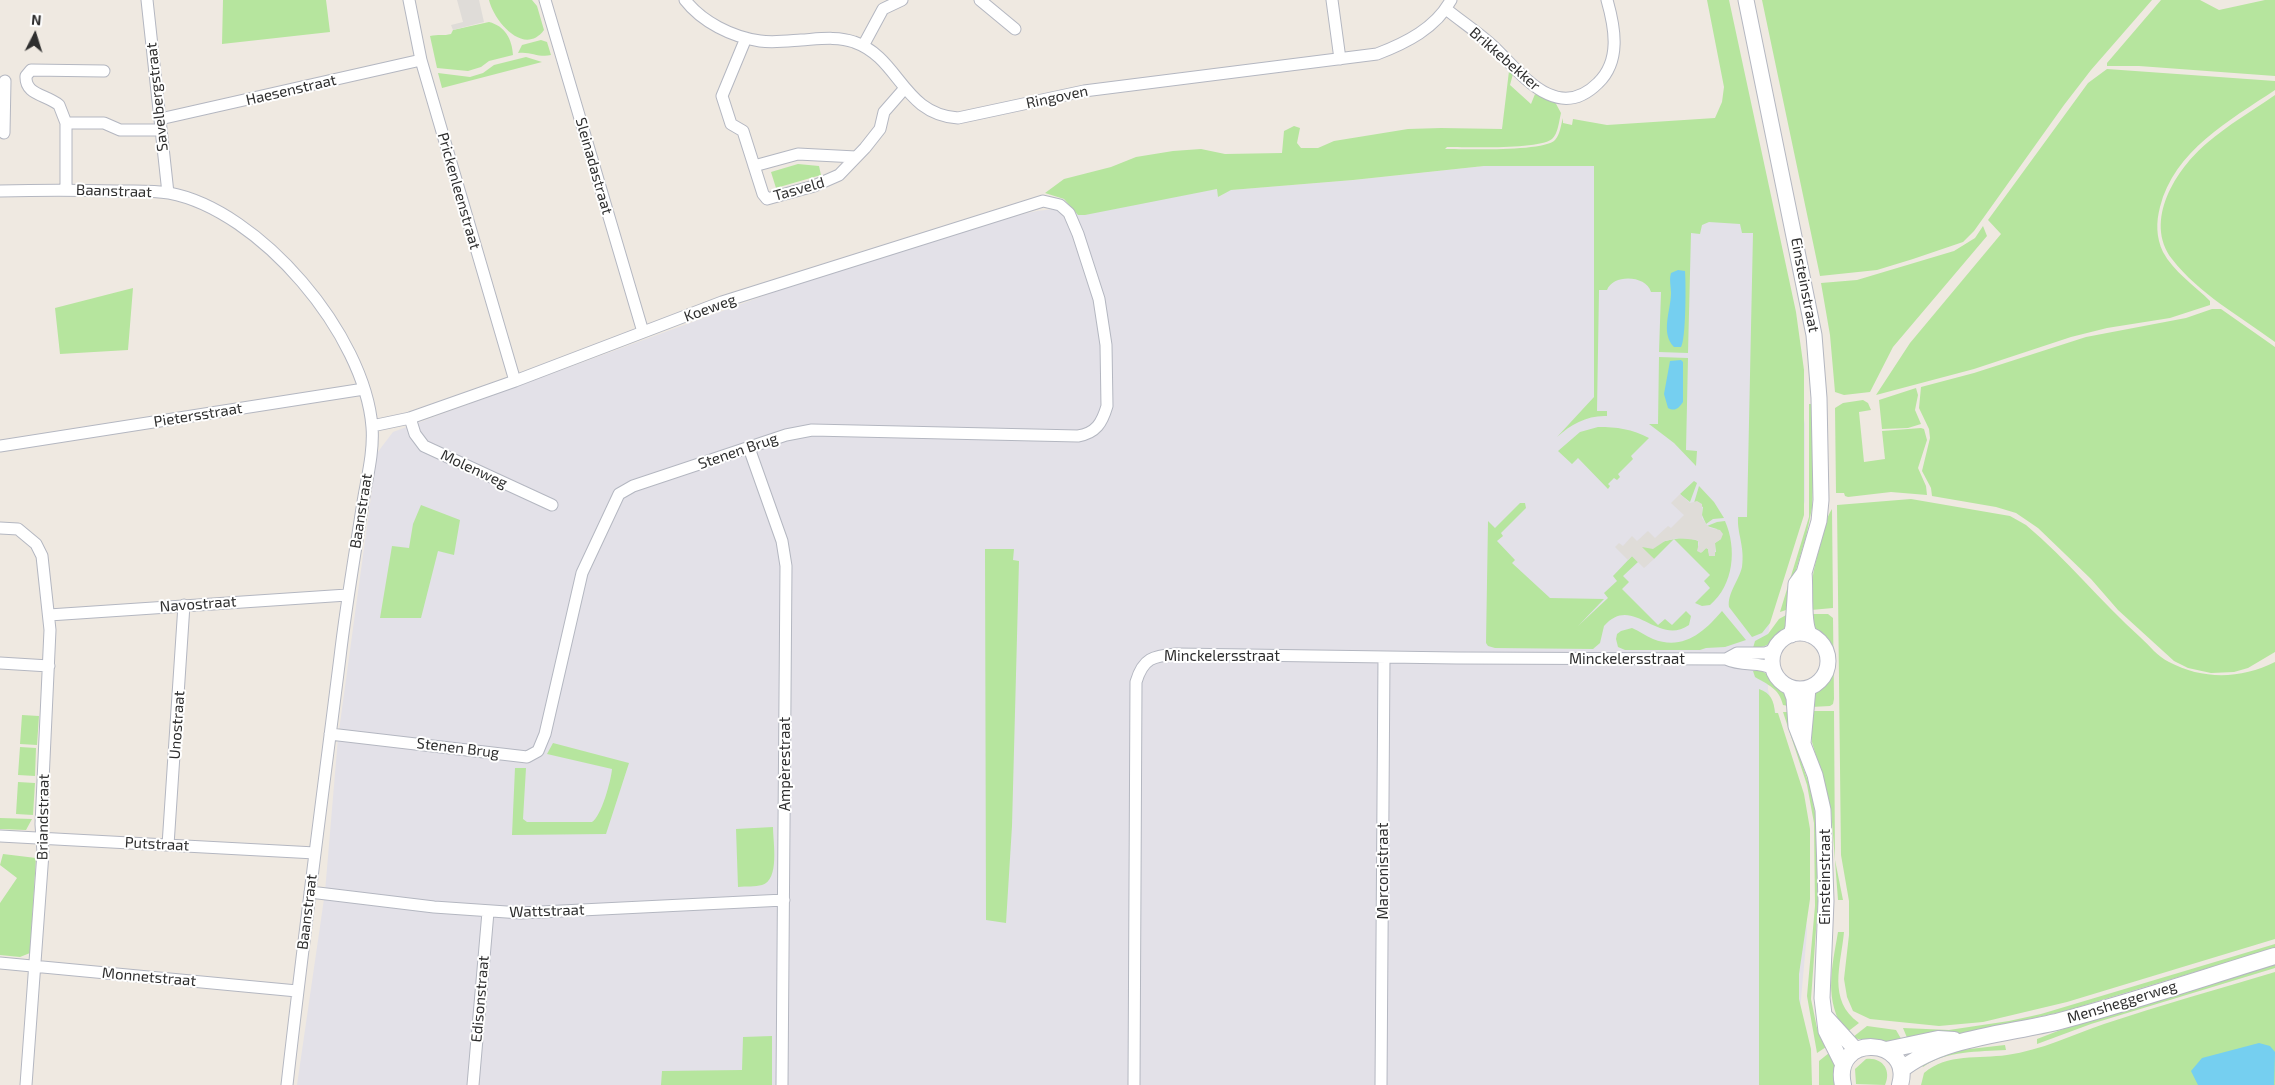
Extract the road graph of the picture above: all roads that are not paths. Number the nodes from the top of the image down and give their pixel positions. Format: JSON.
{"nodes":[{"id":1,"x":147,"y":0,"type":"edge"},
{"id":2,"x":408,"y":0,"type":"edge"},
{"id":3,"x":545,"y":0,"type":"edge"},
{"id":4,"x":685,"y":0,"type":"edge"},
{"id":5,"x":902,"y":0,"type":"edge"},
{"id":6,"x":980,"y":0,"type":"edge"},
{"id":7,"x":1332,"y":0,"type":"edge"},
{"id":8,"x":1608,"y":0,"type":"edge"},
{"id":9,"x":1746,"y":0,"type":"edge"},
{"id":10,"x":1448,"y":5,"type":"edge"},
{"id":11,"x":1015,"y":29,"type":"dead end"},
{"id":12,"x":746,"y":38,"type":"junction"},
{"id":13,"x":863,"y":46,"type":"junction"},
{"id":14,"x":1340,"y":59,"type":"junction"},
{"id":15,"x":421,"y":60,"type":"junction"},
{"id":16,"x":104,"y":71,"type":"dead end"},
{"id":17,"x":26,"y":80,"type":"junction"},
{"id":18,"x":2,"y":81,"type":"edge"},
{"id":19,"x":905,"y":88,"type":"junction"},
{"id":20,"x":66,"y":123,"type":"junction"},
{"id":21,"x":161,"y":124,"type":"junction"},
{"id":22,"x":4,"y":133,"type":"dead end"},
{"id":23,"x":856,"y":157,"type":"junction"},
{"id":24,"x":754,"y":166,"type":"junction"},
{"id":25,"x":66,"y":189,"type":"junction"},
{"id":26,"x":0,"y":191,"type":"edge"},
{"id":27,"x":168,"y":193,"type":"junction"},
{"id":28,"x":1052,"y":201,"type":"joint"},
{"id":29,"x":643,"y":332,"type":"junction"},
{"id":30,"x":515,"y":381,"type":"junction"},
{"id":31,"x":364,"y":390,"type":"junction"},
{"id":32,"x":410,"y":418,"type":"junction"},
{"id":33,"x":372,"y":426,"type":"junction"},
{"id":34,"x":0,"y":446,"type":"edge"},
{"id":35,"x":749,"y":448,"type":"junction"},
{"id":36,"x":552,"y":505,"type":"dead end"},
{"id":37,"x":0,"y":528,"type":"edge"},
{"id":38,"x":1804,"y":573,"type":"junction"},
{"id":39,"x":348,"y":594,"type":"junction"},
{"id":40,"x":184,"y":605,"type":"junction"},
{"id":41,"x":48,"y":615,"type":"junction"},
{"id":42,"x":1791,"y":635,"type":"junction"},
{"id":43,"x":1810,"y":635,"type":"junction"},
{"id":44,"x":1774,"y":650,"type":"junction"},
{"id":45,"x":1384,"y":657,"type":"junction"},
{"id":46,"x":1726,"y":659,"type":"junction"},
{"id":47,"x":0,"y":663,"type":"edge"},
{"id":48,"x":48,"y":666,"type":"junction"},
{"id":49,"x":1773,"y":669,"type":"junction"},
{"id":50,"x":1790,"y":687,"type":"junction"},
{"id":51,"x":1808,"y":688,"type":"junction"},
{"id":52,"x":330,"y":734,"type":"junction"},
{"id":53,"x":1803,"y":743,"type":"junction"},
{"id":54,"x":0,"y":836,"type":"edge"},
{"id":55,"x":42,"y":838,"type":"junction"},
{"id":56,"x":168,"y":844,"type":"junction"},
{"id":57,"x":315,"y":853,"type":"junction"},
{"id":58,"x":310,"y":892,"type":"junction"},
{"id":59,"x":784,"y":900,"type":"junction"},
{"id":60,"x":488,"y":912,"type":"junction"},
{"id":61,"x":2275,"y":956,"type":"edge"},
{"id":62,"x":0,"y":963,"type":"edge"},
{"id":63,"x":35,"y":966,"type":"junction"},
{"id":64,"x":297,"y":991,"type":"junction"},
{"id":65,"x":1824,"y":1015,"type":"junction"},
{"id":66,"x":1967,"y":1040,"type":"junction"},
{"id":67,"x":1856,"y":1050,"type":"junction"},
{"id":68,"x":1886,"y":1050,"type":"junction"},
{"id":69,"x":1844,"y":1065,"type":"junction"},
{"id":70,"x":1901,"y":1078,"type":"edge"},
{"id":71,"x":26,"y":1085,"type":"edge"},
{"id":72,"x":287,"y":1085,"type":"edge"},
{"id":73,"x":473,"y":1085,"type":"edge"},
{"id":74,"x":782,"y":1085,"type":"edge"},
{"id":75,"x":1134,"y":1085,"type":"edge"},
{"id":76,"x":1382,"y":1085,"type":"edge"},
{"id":77,"x":1843,"y":1085,"type":"edge"}],
"edges":[{"from":1,"to":21,"type":"street","name":"Savelbergstraat"},
{"from":2,"to":15,"type":"street","name":"Prickenleenstraat"},
{"from":3,"to":29,"type":"street","name":"Sleinadastraat"},
{"from":4,"to":12,"type":"street","name":"Ringoven"},
{"from":5,"to":13,"type":"street"},
{"from":6,"to":11,"type":"street"},
{"from":7,"to":14,"type":"street"},
{"from":8,"to":10,"type":"street","name":"Brikkebekker"},
{"from":9,"to":38,"type":"street","name":"Einsteinstraat"},
{"from":10,"to":14,"type":"street","name":"Ringoven"},
{"from":12,"to":13,"type":"street","name":"Ringoven"},
{"from":12,"to":24,"type":"street","name":"Tasveld"},
{"from":13,"to":19,"type":"street","name":"Ringoven"},
{"from":14,"to":19,"type":"street","name":"Ringoven"},
{"from":15,"to":21,"type":"street","name":"Haesenstraat"},
{"from":15,"to":30,"type":"street","name":"Prickenleenstraat"},
{"from":16,"to":17,"type":"street"},
{"from":17,"to":18,"type":"street"},
{"from":17,"to":20,"type":"street"},
{"from":18,"to":22,"type":"street"},
{"from":19,"to":23,"type":"street","name":"Tasveld"},
{"from":20,"to":21,"type":"street","name":"Haesenstraat"},
{"from":20,"to":25,"type":"street"},
{"from":21,"to":27,"type":"street","name":"Savelbergstraat"},
{"from":23,"to":24,"type":"street","name":"Tasveld"},
{"from":23,"to":24,"type":"street","name":"Tasveld"},
{"from":25,"to":26,"type":"street","name":"Baanstraat"},
{"from":25,"to":27,"type":"street","name":"Baanstraat"},
{"from":27,"to":31,"type":"street","name":"Baanstraat"},
{"from":28,"to":29,"type":"street","name":"Koeweg"},
{"from":28,"to":35,"type":"street","name":"Stenen Brug"},
{"from":29,"to":30,"type":"street","name":"Koeweg"},
{"from":30,"to":32,"type":"street","name":"Koeweg"},
{"from":31,"to":33,"type":"street","name":"Baanstraat"},
{"from":31,"to":34,"type":"street","name":"Pietersstraat"},
{"from":32,"to":33,"type":"street","name":"Koeweg"},
{"from":32,"to":36,"type":"street","name":"Molenweg"},
{"from":33,"to":39,"type":"street","name":"Baanstraat"},
{"from":35,"to":52,"type":"street","name":"Stenen Brug"},
{"from":35,"to":59,"type":"street","name":"Ampèrestraat"},
{"from":37,"to":41,"type":"street","name":"Briandstraat"},
{"from":38,"to":42,"type":"street","name":"Einsteinstraat"},
{"from":38,"to":43,"type":"street","name":"Einsteinstraat"},
{"from":39,"to":40,"type":"street","name":"Navostraat"},
{"from":39,"to":52,"type":"street","name":"Baanstraat"},
{"from":40,"to":41,"type":"street","name":"Navostraat"},
{"from":40,"to":56,"type":"street","name":"Unostraat"},
{"from":41,"to":48,"type":"street","name":"Briandstraat"},
{"from":42,"to":43,"type":"street"},
{"from":42,"to":44,"type":"street"},
{"from":43,"to":51,"type":"street"},
{"from":44,"to":46,"type":"street","name":"Minckelersstraat"},
{"from":44,"to":49,"type":"street"},
{"from":45,"to":46,"type":"street","name":"Minckelersstraat"},
{"from":45,"to":75,"type":"street","name":"Minckelersstraat"},
{"from":45,"to":76,"type":"street","name":"Marconistraat"},
{"from":46,"to":49,"type":"street","name":"Minckelersstraat"},
{"from":47,"to":48,"type":"street"},
{"from":48,"to":55,"type":"street","name":"Briandstraat"},
{"from":49,"to":50,"type":"street"},
{"from":50,"to":51,"type":"street"},
{"from":50,"to":53,"type":"street","name":"Einsteinstraat"},
{"from":51,"to":53,"type":"street","name":"Einsteinstraat"},
{"from":52,"to":57,"type":"street","name":"Baanstraat"},
{"from":53,"to":65,"type":"street","name":"Einsteinstraat"},
{"from":54,"to":55,"type":"street","name":"Putstraat"},
{"from":55,"to":56,"type":"street","name":"Putstraat"},
{"from":55,"to":63,"type":"street","name":"Briandstraat"},
{"from":56,"to":57,"type":"street","name":"Putstraat"},
{"from":57,"to":58,"type":"street","name":"Baanstraat"},
{"from":58,"to":60,"type":"street","name":"Wattstraat"},
{"from":58,"to":64,"type":"street","name":"Baanstraat"},
{"from":59,"to":60,"type":"street","name":"Wattstraat"},
{"from":59,"to":74,"type":"street","name":"Ampèrestraat"},
{"from":60,"to":73,"type":"street","name":"Edisonstraat"},
{"from":61,"to":66,"type":"main road","name":"Mensheggerweg"},
{"from":62,"to":63,"type":"street","name":"Monnetstraat"},
{"from":63,"to":64,"type":"street","name":"Monnetstraat"},
{"from":63,"to":71,"type":"street","name":"Briandstraat"},
{"from":64,"to":72,"type":"street","name":"Baanstraat"},
{"from":65,"to":67,"type":"street"},
{"from":65,"to":69,"type":"street","name":"Einsteinstraat"},
{"from":66,"to":68,"type":"main road","name":"Mensheggerweg"},
{"from":66,"to":70,"type":"main road","name":"Mensheggerweg"},
{"from":67,"to":68,"type":"main road","name":"Mensheggerweg"},
{"from":67,"to":69,"type":"main road"},
{"from":68,"to":70,"type":"main road"},
{"from":69,"to":77,"type":"main road"}]}
